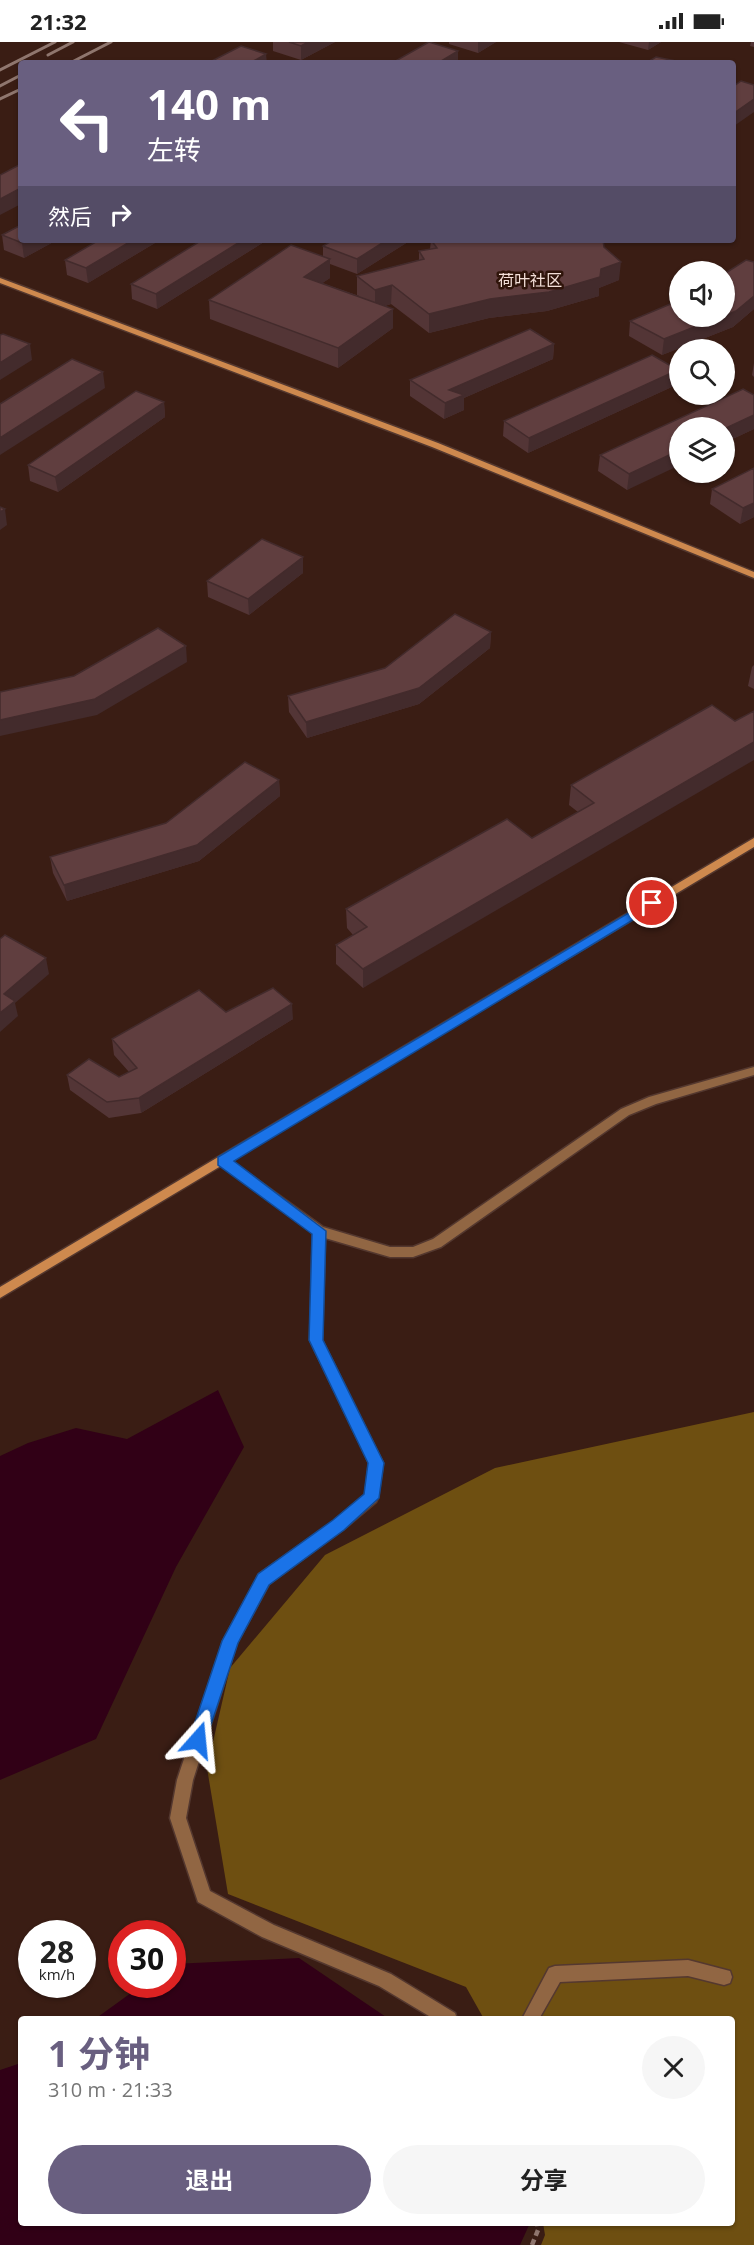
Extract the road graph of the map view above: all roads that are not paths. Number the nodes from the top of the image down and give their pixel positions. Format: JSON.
{"nodes":[{"id":1,"x":0,"y":280,"type":"edge"},
{"id":2,"x":754,"y":575,"type":"edge"},
{"id":3,"x":754,"y":842,"type":"edge"},
{"id":4,"x":754,"y":1071,"type":"edge"},
{"id":5,"x":223,"y":1161,"type":"junction"},
{"id":6,"x":319,"y":1231,"type":"junction"},
{"id":7,"x":0,"y":1293,"type":"edge"},
{"id":8,"x":724,"y":1977,"type":"dead end"},
{"id":9,"x":443,"y":2016,"type":"edge"},
{"id":10,"x":532,"y":2016,"type":"edge"}],
"edges":[{"from":1,"to":2,"type":"main road"},
{"from":3,"to":5,"type":"main road"},
{"from":4,"to":6,"type":"street"},
{"from":5,"to":6,"type":"street"},
{"from":5,"to":7,"type":"main road"},
{"from":6,"to":9,"type":"street"},
{"from":8,"to":10,"type":"street"}]}
